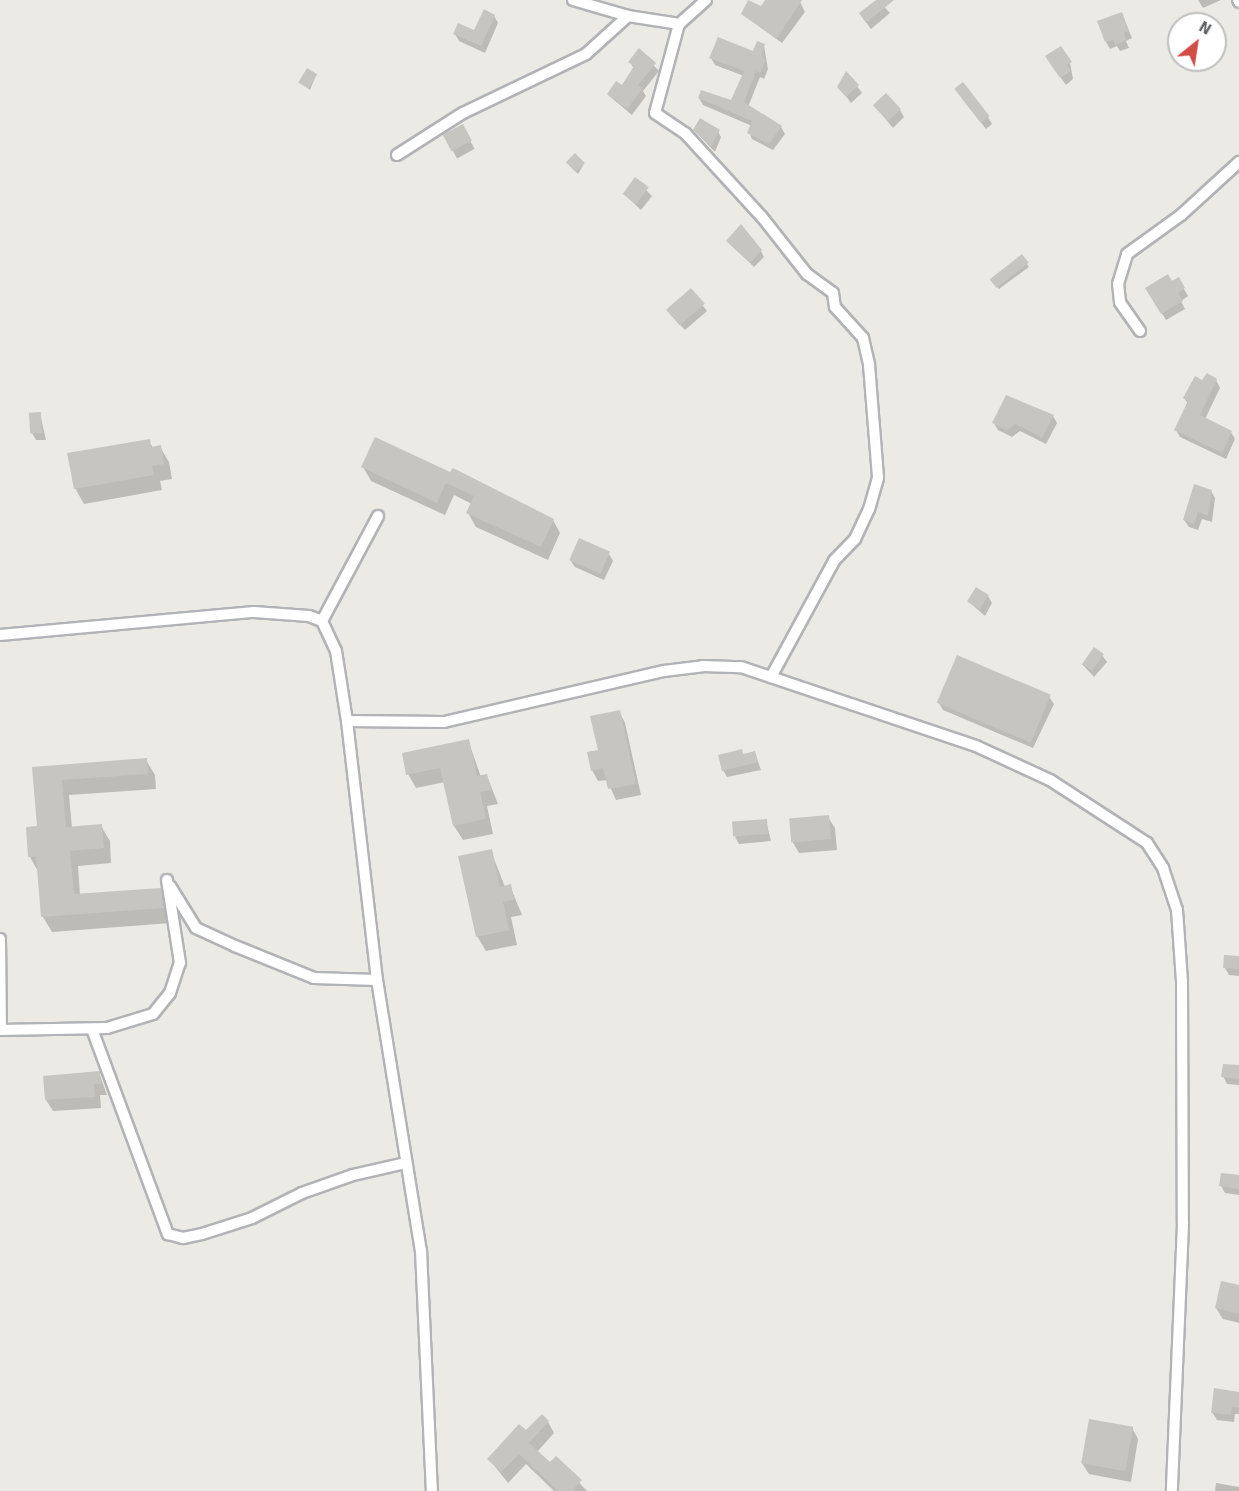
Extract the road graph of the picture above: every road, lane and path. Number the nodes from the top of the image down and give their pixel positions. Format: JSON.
{"nodes":[{"id":1,"x":573,"y":0,"type":"edge"},
{"id":2,"x":706,"y":0,"type":"edge"},
{"id":3,"x":628,"y":16,"type":"junction"},
{"id":4,"x":680,"y":24,"type":"junction"},
{"id":5,"x":397,"y":154,"type":"dead end"},
{"id":6,"x":1239,"y":162,"type":"edge"},
{"id":7,"x":1140,"y":331,"type":"dead end"},
{"id":8,"x":378,"y":516,"type":"dead end"},
{"id":9,"x":322,"y":621,"type":"junction"},
{"id":10,"x":0,"y":635,"type":"edge"},
{"id":11,"x":771,"y":677,"type":"junction"},
{"id":12,"x":347,"y":721,"type":"junction"},
{"id":13,"x":0,"y":939,"type":"edge"},
{"id":14,"x":377,"y":980,"type":"junction"},
{"id":15,"x":92,"y":1029,"type":"junction"},
{"id":16,"x":0,"y":1030,"type":"edge"},
{"id":17,"x":406,"y":1163,"type":"junction"},
{"id":18,"x":432,"y":1491,"type":"edge"},
{"id":19,"x":1173,"y":1491,"type":"edge"}],
"edges":[{"from":1,"to":3,"type":"street"},
{"from":2,"to":4,"type":"street"},
{"from":3,"to":4,"type":"street"},
{"from":3,"to":5,"type":"street"},
{"from":4,"to":11,"type":"street"},
{"from":6,"to":7,"type":"street"},
{"from":8,"to":9,"type":"street"},
{"from":9,"to":10,"type":"street"},
{"from":9,"to":12,"type":"street"},
{"from":11,"to":12,"type":"street"},
{"from":11,"to":19,"type":"street"},
{"from":12,"to":14,"type":"street"},
{"from":13,"to":16,"type":"street"},
{"from":14,"to":15,"type":"street"},
{"from":14,"to":17,"type":"street"},
{"from":15,"to":16,"type":"street"},
{"from":15,"to":17,"type":"street"},
{"from":17,"to":18,"type":"street"}]}
